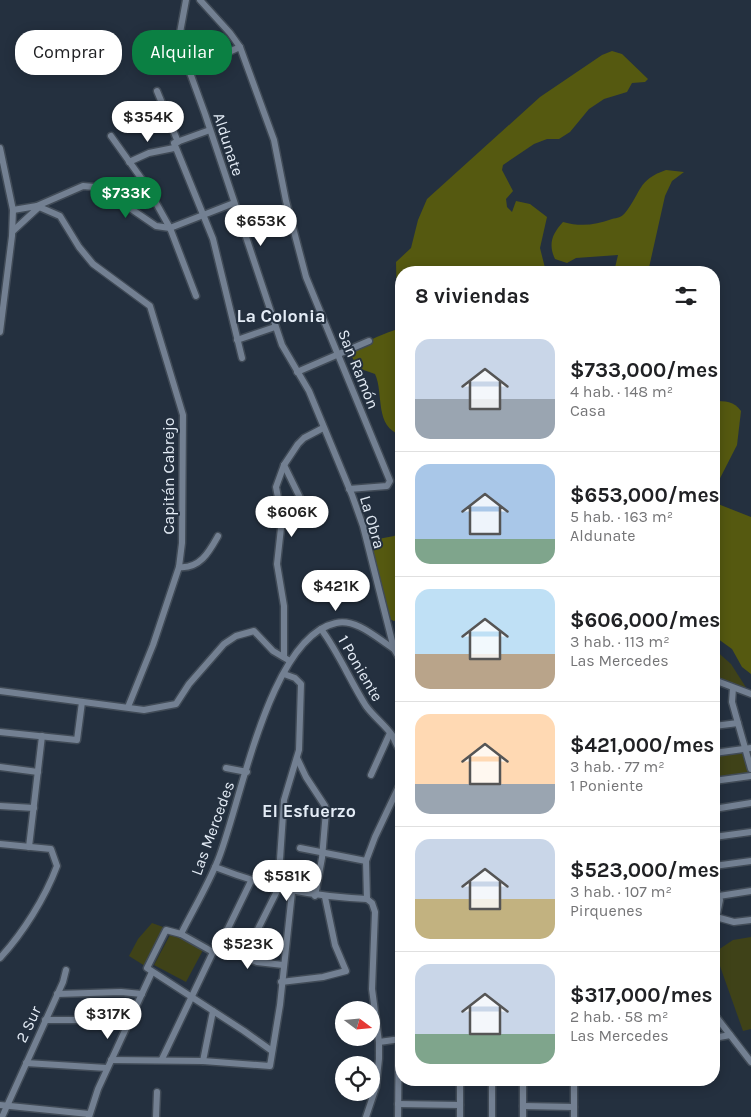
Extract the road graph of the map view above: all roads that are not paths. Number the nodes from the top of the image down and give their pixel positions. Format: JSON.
{"nodes":[{"id":1,"x":186,"y":0,"type":"edge"},
{"id":2,"x":200,"y":0,"type":"edge"},
{"id":3,"x":180,"y":30,"type":"edge"},
{"id":4,"x":240,"y":47,"type":"junction"},
{"id":5,"x":232,"y":51,"type":"edge"},
{"id":6,"x":191,"y":75,"type":"edge"},
{"id":7,"x":157,"y":91,"type":"dead end"},
{"id":8,"x":210,"y":130,"type":"junction"},
{"id":9,"x":111,"y":136,"type":"dead end"},
{"id":10,"x":176,"y":145,"type":"junction"},
{"id":11,"x":0,"y":148,"type":"edge"},
{"id":12,"x":129,"y":162,"type":"junction"},
{"id":13,"x":234,"y":203,"type":"junction"},
{"id":14,"x":38,"y":206,"type":"junction"},
{"id":15,"x":13,"y":210,"type":"junction"},
{"id":16,"x":202,"y":214,"type":"junction"},
{"id":17,"x":170,"y":228,"type":"junction"},
{"id":18,"x":13,"y":232,"type":"junction"},
{"id":19,"x":196,"y":296,"type":"dead end"},
{"id":20,"x":275,"y":327,"type":"junction"},
{"id":21,"x":0,"y":332,"type":"edge"},
{"id":22,"x":237,"y":340,"type":"junction"},
{"id":23,"x":369,"y":341,"type":"dead end"},
{"id":24,"x":338,"y":355,"type":"junction"},
{"id":25,"x":242,"y":358,"type":"dead end"},
{"id":26,"x":297,"y":372,"type":"junction"},
{"id":27,"x":323,"y":428,"type":"junction"},
{"id":28,"x":284,"y":465,"type":"junction"},
{"id":29,"x":349,"y":489,"type":"junction"},
{"id":30,"x":316,"y":520,"type":"dead end"},
{"id":31,"x":218,"y":536,"type":"dead end"},
{"id":32,"x":179,"y":567,"type":"junction"},
{"id":33,"x":321,"y":629,"type":"junction"},
{"id":34,"x":394,"y":649,"type":"joint"},
{"id":35,"x":287,"y":659,"type":"junction"},
{"id":36,"x":284,"y":674,"type":"junction"},
{"id":37,"x":720,"y":683,"type":"edge"},
{"id":38,"x":733,"y":688,"type":"junction"},
{"id":39,"x":0,"y":692,"type":"edge"},
{"id":40,"x":751,"y":694,"type":"edge"},
{"id":41,"x":82,"y":702,"type":"junction"},
{"id":42,"x":128,"y":707,"type":"junction"},
{"id":43,"x":738,"y":723,"type":"junction"},
{"id":44,"x":720,"y":725,"type":"edge"},
{"id":45,"x":0,"y":732,"type":"edge"},
{"id":46,"x":390,"y":733,"type":"junction"},
{"id":47,"x":42,"y":736,"type":"junction"},
{"id":48,"x":386,"y":742,"type":"junction"},
{"id":49,"x":395,"y":745,"type":"joint"},
{"id":50,"x":748,"y":748,"type":"edge"},
{"id":51,"x":720,"y":752,"type":"edge"},
{"id":52,"x":297,"y":758,"type":"junction"},
{"id":53,"x":0,"y":767,"type":"edge"},
{"id":54,"x":226,"y":768,"type":"dead end"},
{"id":55,"x":751,"y":769,"type":"edge"},
{"id":56,"x":38,"y":772,"type":"junction"},
{"id":57,"x":247,"y":772,"type":"junction"},
{"id":58,"x":372,"y":775,"type":"dead end"},
{"id":59,"x":751,"y":776,"type":"edge"},
{"id":60,"x":720,"y":780,"type":"edge"},
{"id":61,"x":395,"y":795,"type":"edge"},
{"id":62,"x":751,"y":803,"type":"edge"},
{"id":63,"x":0,"y":806,"type":"edge"},
{"id":64,"x":720,"y":807,"type":"edge"},
{"id":65,"x":34,"y":808,"type":"junction"},
{"id":66,"x":751,"y":832,"type":"edge"},
{"id":67,"x":720,"y":836,"type":"edge"},
{"id":68,"x":0,"y":844,"type":"edge"},
{"id":69,"x":29,"y":847,"type":"junction"},
{"id":70,"x":300,"y":848,"type":"dead end"},
{"id":71,"x":322,"y":852,"type":"junction"},
{"id":72,"x":366,"y":861,"type":"junction"},
{"id":73,"x":751,"y":861,"type":"edge"},
{"id":74,"x":720,"y":865,"type":"edge"},
{"id":75,"x":215,"y":867,"type":"junction"},
{"id":76,"x":251,"y":881,"type":"junction"},
{"id":77,"x":278,"y":889,"type":"junction"},
{"id":78,"x":751,"y":891,"type":"edge"},
{"id":79,"x":292,"y":892,"type":"junction"},
{"id":80,"x":315,"y":896,"type":"junction"},
{"id":81,"x":720,"y":896,"type":"edge"},
{"id":82,"x":324,"y":897,"type":"junction"},
{"id":83,"x":368,"y":899,"type":"junction"},
{"id":84,"x":720,"y":918,"type":"edge"},
{"id":85,"x":751,"y":920,"type":"edge"},
{"id":86,"x":181,"y":934,"type":"junction"},
{"id":87,"x":219,"y":947,"type":"junction"},
{"id":88,"x":214,"y":952,"type":"junction"},
{"id":89,"x":244,"y":957,"type":"junction"},
{"id":90,"x":0,"y":958,"type":"edge"},
{"id":91,"x":283,"y":964,"type":"junction"},
{"id":92,"x":66,"y":970,"type":"dead end"},
{"id":93,"x":152,"y":972,"type":"junction"},
{"id":94,"x":281,"y":982,"type":"junction"},
{"id":95,"x":57,"y":994,"type":"junction"},
{"id":96,"x":142,"y":994,"type":"junction"},
{"id":97,"x":191,"y":997,"type":"junction"},
{"id":98,"x":374,"y":1001,"type":"edge"},
{"id":99,"x":213,"y":1011,"type":"junction"},
{"id":100,"x":44,"y":1020,"type":"junction"},
{"id":101,"x":129,"y":1020,"type":"junction"},
{"id":102,"x":720,"y":1022,"type":"edge"},
{"id":103,"x":730,"y":1035,"type":"junction"},
{"id":104,"x":722,"y":1036,"type":"edge"},
{"id":105,"x":395,"y":1040,"type":"edge"},
{"id":106,"x":380,"y":1042,"type":"edge"},
{"id":107,"x":379,"y":1046,"type":"edge"},
{"id":108,"x":272,"y":1051,"type":"junction"},
{"id":109,"x":162,"y":1059,"type":"junction"},
{"id":110,"x":111,"y":1060,"type":"junction"},
{"id":111,"x":202,"y":1061,"type":"junction"},
{"id":112,"x":751,"y":1062,"type":"edge"},
{"id":113,"x":26,"y":1063,"type":"junction"},
{"id":114,"x":107,"y":1068,"type":"junction"},
{"id":115,"x":399,"y":1086,"type":"edge"},
{"id":116,"x":460,"y":1086,"type":"edge"},
{"id":117,"x":492,"y":1086,"type":"edge"},
{"id":118,"x":524,"y":1086,"type":"edge"},
{"id":119,"x":574,"y":1086,"type":"edge"},
{"id":120,"x":157,"y":1092,"type":"dead end"},
{"id":121,"x":398,"y":1104,"type":"junction"},
{"id":122,"x":460,"y":1105,"type":"junction"},
{"id":123,"x":3,"y":1106,"type":"edge"},
{"id":124,"x":523,"y":1106,"type":"junction"},
{"id":125,"x":574,"y":1107,"type":"junction"},
{"id":126,"x":89,"y":1115,"type":"edge"},
{"id":127,"x":2,"y":1117,"type":"edge"},
{"id":128,"x":156,"y":1117,"type":"edge"},
{"id":129,"x":366,"y":1117,"type":"edge"},
{"id":130,"x":398,"y":1117,"type":"edge"},
{"id":131,"x":460,"y":1117,"type":"edge"},
{"id":132,"x":492,"y":1117,"type":"edge"},
{"id":133,"x":523,"y":1117,"type":"edge"},
{"id":134,"x":574,"y":1117,"type":"edge"}],
"edges":[{"from":1,"to":3,"type":"street","name":"Aldunate"},
{"from":2,"to":4,"type":"street","name":"San Ramón"},
{"from":4,"to":5,"type":"street"},
{"from":4,"to":24,"type":"street","name":"San Ramón"},
{"from":6,"to":8,"type":"street","name":"Aldunate"},
{"from":7,"to":10,"type":"street"},
{"from":8,"to":10,"type":"street"},
{"from":8,"to":13,"type":"street","name":"Aldunate"},
{"from":9,"to":12,"type":"street"},
{"from":10,"to":12,"type":"street"},
{"from":10,"to":16,"type":"street"},
{"from":11,"to":15,"type":"street"},
{"from":12,"to":17,"type":"street"},
{"from":13,"to":16,"type":"street"},
{"from":13,"to":20,"type":"street","name":"Aldunate"},
{"from":14,"to":15,"type":"street"},
{"from":14,"to":17,"type":"street"},
{"from":14,"to":18,"type":"street"},
{"from":14,"to":32,"type":"street","name":"Capitán Cabrejo"},
{"from":15,"to":18,"type":"street"},
{"from":16,"to":17,"type":"street"},
{"from":16,"to":22,"type":"street"},
{"from":17,"to":19,"type":"street"},
{"from":18,"to":21,"type":"street"},
{"from":20,"to":22,"type":"street"},
{"from":20,"to":26,"type":"street","name":"Aldunate"},
{"from":22,"to":25,"type":"street"},
{"from":23,"to":24,"type":"street"},
{"from":24,"to":26,"type":"street"},
{"from":24,"to":29,"type":"street","name":"San Ramón"},
{"from":26,"to":27,"type":"street","name":"Aldunate"},
{"from":27,"to":28,"type":"street","name":"Las Mercedes"},
{"from":27,"to":29,"type":"street","name":"Aldunate"},
{"from":28,"to":30,"type":"street"},
{"from":28,"to":35,"type":"street","name":"Las Mercedes"},
{"from":29,"to":34,"type":"street","name":"La Obra"},
{"from":31,"to":32,"type":"street"},
{"from":32,"to":42,"type":"street","name":"Capitán Cabrejo"},
{"from":33,"to":34,"type":"street"},
{"from":33,"to":35,"type":"street"},
{"from":33,"to":46,"type":"street","name":"1 Poniente"},
{"from":35,"to":36,"type":"street","name":"Las Mercedes"},
{"from":35,"to":42,"type":"street"},
{"from":36,"to":52,"type":"street"},
{"from":36,"to":57,"type":"street","name":"Las Mercedes"},
{"from":37,"to":38,"type":"street"},
{"from":38,"to":40,"type":"street"},
{"from":38,"to":43,"type":"street"},
{"from":39,"to":41,"type":"street"},
{"from":41,"to":42,"type":"street"},
{"from":41,"to":47,"type":"street"},
{"from":43,"to":44,"type":"street"},
{"from":43,"to":50,"type":"street"},
{"from":45,"to":47,"type":"street"},
{"from":46,"to":48,"type":"street"},
{"from":46,"to":49,"type":"street","name":"1 Poniente"},
{"from":47,"to":56,"type":"street"},
{"from":48,"to":49,"type":"street","name":"1 Poniente"},
{"from":48,"to":58,"type":"street"},
{"from":50,"to":51,"type":"street"},
{"from":50,"to":55,"type":"street"},
{"from":52,"to":71,"type":"street"},
{"from":52,"to":77,"type":"street"},
{"from":53,"to":56,"type":"street"},
{"from":54,"to":57,"type":"street"},
{"from":56,"to":65,"type":"street"},
{"from":57,"to":75,"type":"street","name":"Las Mercedes"},
{"from":59,"to":60,"type":"street"},
{"from":61,"to":72,"type":"street"},
{"from":62,"to":64,"type":"street"},
{"from":63,"to":65,"type":"street"},
{"from":65,"to":69,"type":"street"},
{"from":66,"to":67,"type":"street"},
{"from":68,"to":69,"type":"street"},
{"from":69,"to":90,"type":"street"},
{"from":70,"to":71,"type":"street"},
{"from":71,"to":72,"type":"street"},
{"from":71,"to":80,"type":"street"},
{"from":72,"to":83,"type":"street"},
{"from":73,"to":74,"type":"street"},
{"from":75,"to":76,"type":"street"},
{"from":75,"to":86,"type":"street","name":"Las Mercedes"},
{"from":76,"to":77,"type":"street"},
{"from":76,"to":87,"type":"street"},
{"from":77,"to":79,"type":"street"},
{"from":77,"to":89,"type":"street"},
{"from":78,"to":81,"type":"street"},
{"from":79,"to":80,"type":"street"},
{"from":79,"to":91,"type":"street"},
{"from":80,"to":82,"type":"street"},
{"from":82,"to":83,"type":"street"},
{"from":82,"to":94,"type":"street"},
{"from":83,"to":98,"type":"street"},
{"from":84,"to":85,"type":"street"},
{"from":86,"to":88,"type":"street"},
{"from":86,"to":93,"type":"street"},
{"from":87,"to":88,"type":"street"},
{"from":87,"to":89,"type":"street"},
{"from":88,"to":97,"type":"street"},
{"from":89,"to":91,"type":"street"},
{"from":91,"to":94,"type":"street"},
{"from":92,"to":95,"type":"street","name":"2 Sur"},
{"from":93,"to":96,"type":"street"},
{"from":93,"to":97,"type":"street"},
{"from":94,"to":108,"type":"street"},
{"from":95,"to":96,"type":"street"},
{"from":95,"to":100,"type":"street","name":"2 Sur"},
{"from":96,"to":101,"type":"street"},
{"from":97,"to":99,"type":"street"},
{"from":97,"to":109,"type":"street"},
{"from":99,"to":108,"type":"street"},
{"from":99,"to":111,"type":"street"},
{"from":100,"to":101,"type":"street"},
{"from":100,"to":113,"type":"street","name":"2 Sur"},
{"from":101,"to":110,"type":"street"},
{"from":102,"to":103,"type":"street"},
{"from":103,"to":104,"type":"street"},
{"from":103,"to":112,"type":"street"},
{"from":105,"to":106,"type":"street"},
{"from":107,"to":129,"type":"street"},
{"from":108,"to":111,"type":"street"},
{"from":109,"to":110,"type":"street"},
{"from":109,"to":111,"type":"street"},
{"from":110,"to":114,"type":"street"},
{"from":113,"to":114,"type":"street"},
{"from":113,"to":123,"type":"street","name":"2 Sur"},
{"from":114,"to":126,"type":"street"},
{"from":115,"to":121,"type":"street"},
{"from":116,"to":122,"type":"street"},
{"from":117,"to":132,"type":"street"},
{"from":118,"to":124,"type":"street"},
{"from":119,"to":125,"type":"street"},
{"from":120,"to":128,"type":"street"},
{"from":121,"to":122,"type":"street"},
{"from":121,"to":130,"type":"street"},
{"from":122,"to":131,"type":"street"},
{"from":123,"to":126,"type":"street"},
{"from":123,"to":127,"type":"street","name":"2 Sur"},
{"from":124,"to":125,"type":"street"},
{"from":124,"to":133,"type":"street"},
{"from":125,"to":134,"type":"street"}]}
